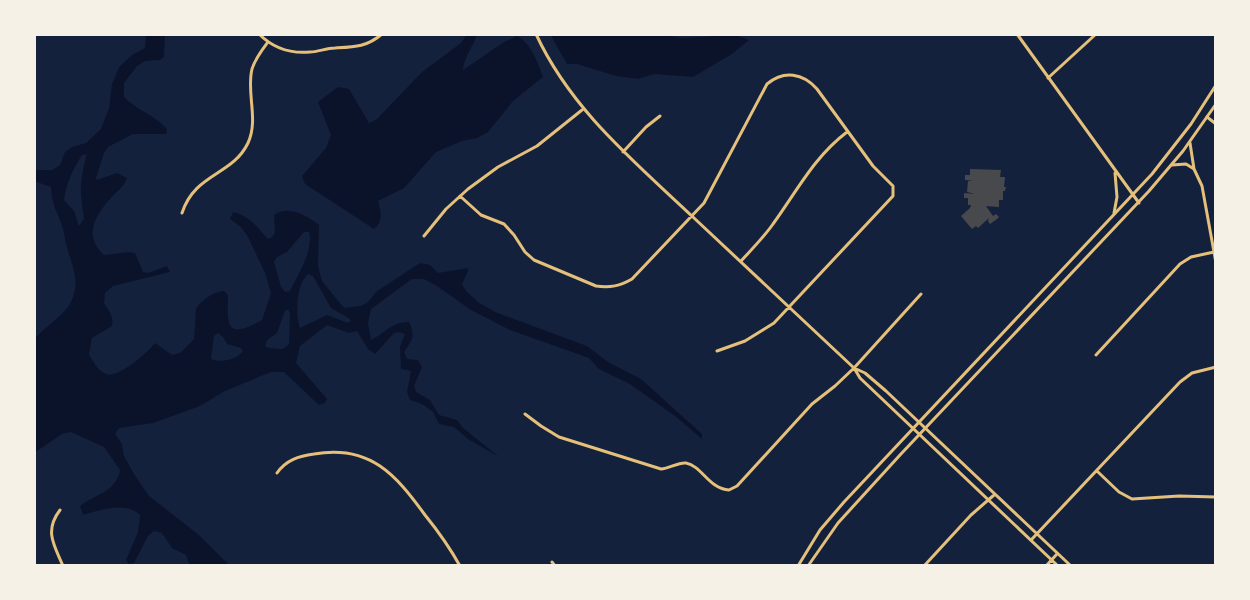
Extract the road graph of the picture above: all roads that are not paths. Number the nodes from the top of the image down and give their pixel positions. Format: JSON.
{"nodes":[{"id":1,"x":259,"y":34,"type":"edge"},
{"id":2,"x":382,"y":34,"type":"edge"},
{"id":3,"x":536,"y":34,"type":"edge"},
{"id":4,"x":1017,"y":34,"type":"edge"},
{"id":5,"x":1096,"y":34,"type":"edge"},
{"id":6,"x":268,"y":42,"type":"junction"},
{"id":7,"x":1048,"y":78,"type":"junction"},
{"id":8,"x":1216,"y":85,"type":"edge"},
{"id":9,"x":1216,"y":104,"type":"edge"},
{"id":10,"x":583,"y":110,"type":"junction"},
{"id":11,"x":660,"y":116,"type":"dead end"},
{"id":12,"x":1207,"y":117,"type":"junction"},
{"id":13,"x":1216,"y":124,"type":"edge"},
{"id":14,"x":848,"y":132,"type":"junction"},
{"id":15,"x":1190,"y":141,"type":"junction"},
{"id":16,"x":623,"y":152,"type":"junction"},
{"id":17,"x":1172,"y":165,"type":"junction"},
{"id":18,"x":1114,"y":169,"type":"junction"},
{"id":19,"x":1194,"y":169,"type":"junction"},
{"id":20,"x":1133,"y":195,"type":"junction"},
{"id":21,"x":460,"y":196,"type":"junction"},
{"id":22,"x":1139,"y":203,"type":"junction"},
{"id":23,"x":182,"y":213,"type":"dead end"},
{"id":24,"x":692,"y":215,"type":"junction"},
{"id":25,"x":1114,"y":215,"type":"junction"},
{"id":26,"x":424,"y":236,"type":"dead end"},
{"id":27,"x":1214,"y":252,"type":"junction"},
{"id":28,"x":741,"y":261,"type":"junction"},
{"id":29,"x":1216,"y":263,"type":"edge"},
{"id":30,"x":921,"y":294,"type":"dead end"},
{"id":31,"x":789,"y":307,"type":"junction"},
{"id":32,"x":717,"y":351,"type":"dead end"},
{"id":33,"x":1096,"y":355,"type":"dead end"},
{"id":34,"x":1216,"y":367,"type":"edge"},
{"id":35,"x":854,"y":368,"type":"junction"},
{"id":36,"x":525,"y":414,"type":"dead end"},
{"id":37,"x":918,"y":423,"type":"junction"},
{"id":38,"x":913,"y":429,"type":"junction"},
{"id":39,"x":925,"y":430,"type":"junction"},
{"id":40,"x":919,"y":436,"type":"junction"},
{"id":41,"x":1098,"y":471,"type":"junction"},
{"id":42,"x":277,"y":473,"type":"dead end"},
{"id":43,"x":994,"y":495,"type":"junction"},
{"id":44,"x":1216,"y":497,"type":"edge"},
{"id":45,"x":988,"y":501,"type":"junction"},
{"id":46,"x":60,"y":510,"type":"dead end"},
{"id":47,"x":1037,"y":534,"type":"junction"},
{"id":48,"x":1031,"y":540,"type":"junction"},
{"id":49,"x":1057,"y":554,"type":"junction"},
{"id":50,"x":1051,"y":560,"type":"junction"},
{"id":51,"x":63,"y":566,"type":"edge"},
{"id":52,"x":460,"y":566,"type":"edge"},
{"id":53,"x":798,"y":566,"type":"edge"},
{"id":54,"x":808,"y":566,"type":"edge"},
{"id":55,"x":924,"y":566,"type":"edge"},
{"id":56,"x":1046,"y":566,"type":"edge"},
{"id":57,"x":1058,"y":566,"type":"edge"},
{"id":58,"x":1071,"y":566,"type":"edge"}],
"edges":[{"from":1,"to":6,"type":"street"},
{"from":2,"to":6,"type":"street"},
{"from":3,"to":10,"type":"street"},
{"from":4,"to":7,"type":"street"},
{"from":5,"to":7,"type":"street"},
{"from":6,"to":23,"type":"street"},
{"from":7,"to":18,"type":"street"},
{"from":8,"to":20,"type":"street"},
{"from":9,"to":12,"type":"street"},
{"from":10,"to":16,"type":"street"},
{"from":10,"to":21,"type":"street"},
{"from":11,"to":16,"type":"street"},
{"from":12,"to":13,"type":"street"},
{"from":12,"to":15,"type":"street"},
{"from":14,"to":24,"type":"street"},
{"from":14,"to":28,"type":"street"},
{"from":14,"to":31,"type":"street"},
{"from":15,"to":17,"type":"street"},
{"from":15,"to":19,"type":"street"},
{"from":16,"to":24,"type":"street"},
{"from":17,"to":19,"type":"street"},
{"from":17,"to":22,"type":"street"},
{"from":18,"to":20,"type":"street"},
{"from":18,"to":25,"type":"street"},
{"from":19,"to":27,"type":"street"},
{"from":20,"to":22,"type":"street"},
{"from":20,"to":25,"type":"street"},
{"from":21,"to":24,"type":"street"},
{"from":21,"to":26,"type":"street"},
{"from":22,"to":39,"type":"street"},
{"from":24,"to":28,"type":"street"},
{"from":25,"to":37,"type":"street"},
{"from":27,"to":29,"type":"street"},
{"from":27,"to":33,"type":"street"},
{"from":28,"to":31,"type":"street"},
{"from":30,"to":35,"type":"street"},
{"from":31,"to":32,"type":"street"},
{"from":31,"to":35,"type":"street"},
{"from":34,"to":41,"type":"street"},
{"from":35,"to":36,"type":"street"},
{"from":35,"to":37,"type":"street"},
{"from":35,"to":38,"type":"street"},
{"from":37,"to":38,"type":"street"},
{"from":37,"to":39,"type":"street"},
{"from":38,"to":40,"type":"street"},
{"from":38,"to":53,"type":"street"},
{"from":39,"to":40,"type":"street"},
{"from":39,"to":43,"type":"street"},
{"from":40,"to":45,"type":"street"},
{"from":40,"to":54,"type":"street"},
{"from":41,"to":44,"type":"street"},
{"from":41,"to":47,"type":"street"},
{"from":42,"to":52,"type":"street"},
{"from":43,"to":45,"type":"street"},
{"from":43,"to":47,"type":"street"},
{"from":45,"to":48,"type":"street"},
{"from":45,"to":55,"type":"street"},
{"from":46,"to":51,"type":"street"},
{"from":47,"to":48,"type":"street"},
{"from":47,"to":49,"type":"street"},
{"from":48,"to":50,"type":"street"},
{"from":49,"to":50,"type":"street"},
{"from":49,"to":58,"type":"street"},
{"from":50,"to":56,"type":"street"},
{"from":50,"to":57,"type":"street"}]}
